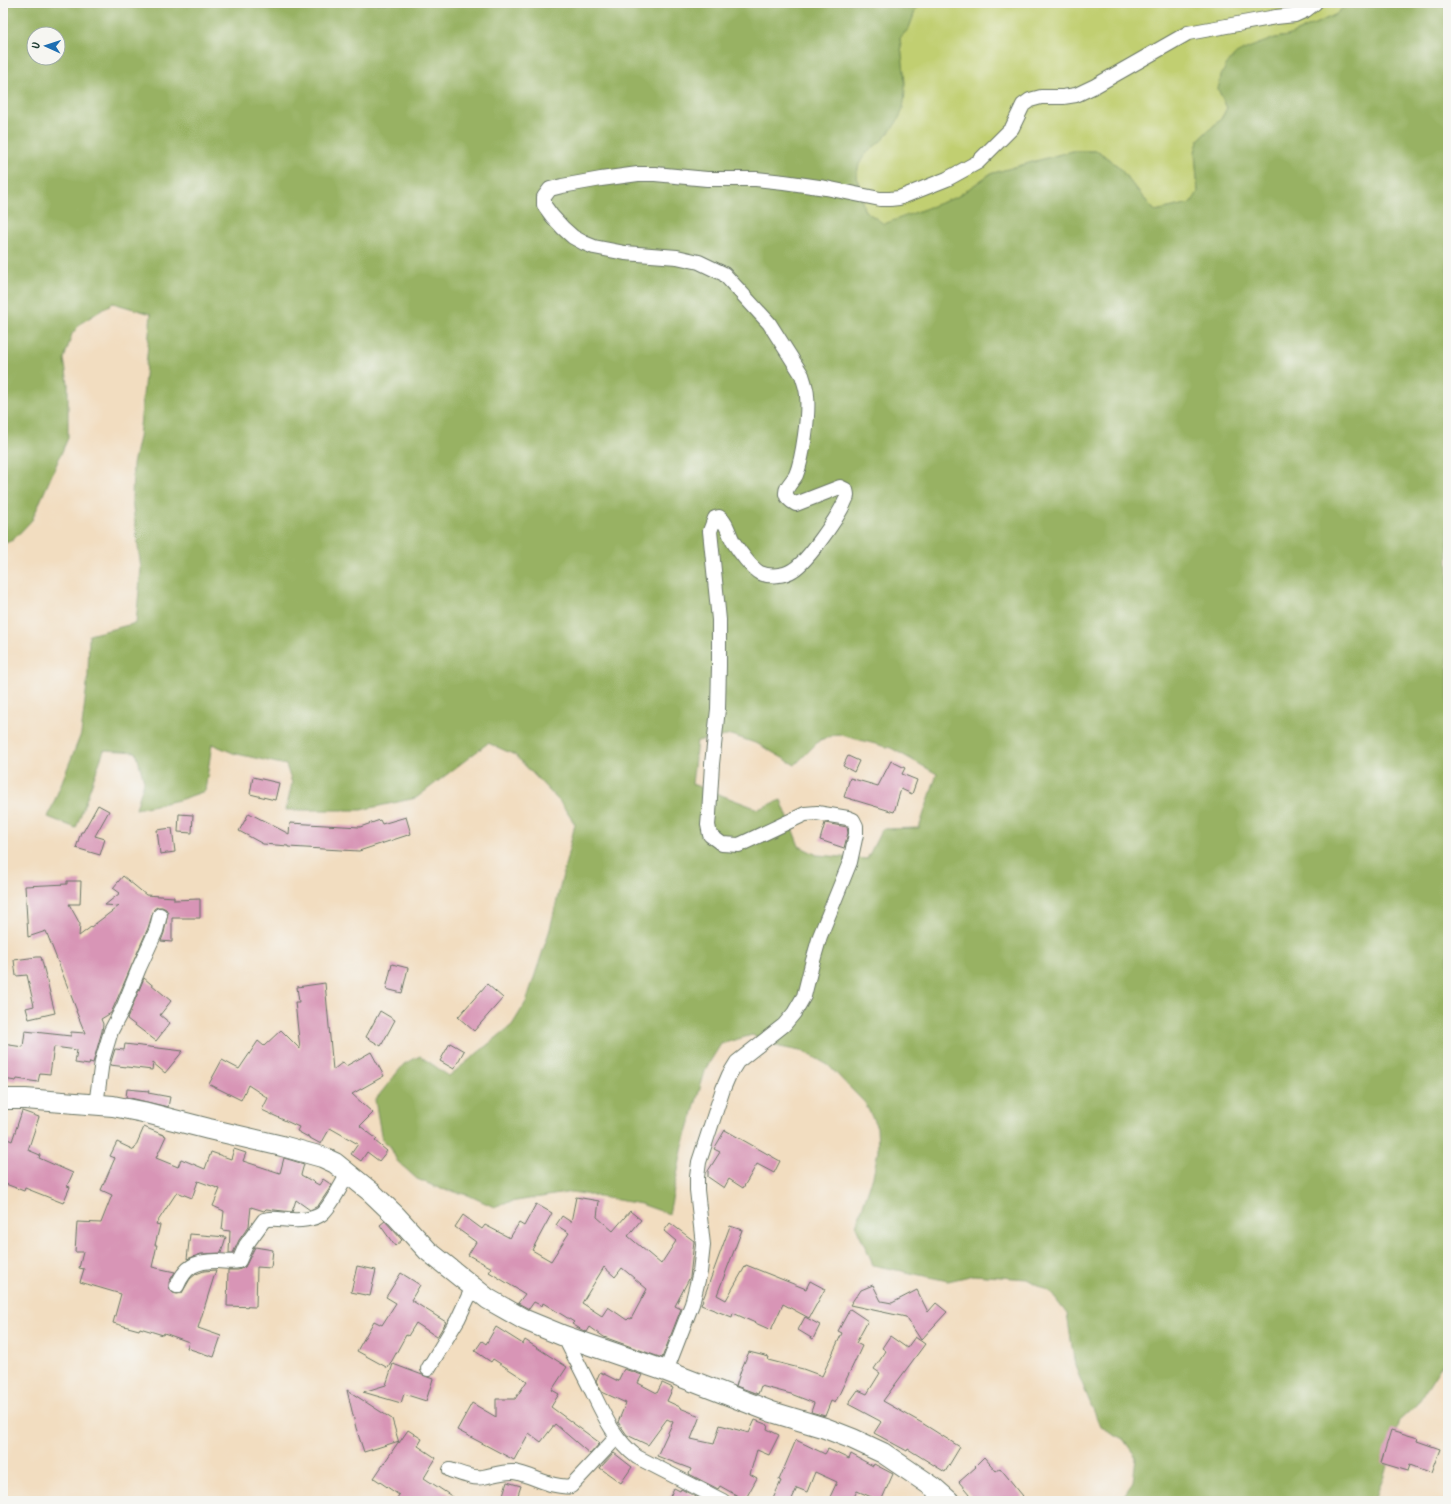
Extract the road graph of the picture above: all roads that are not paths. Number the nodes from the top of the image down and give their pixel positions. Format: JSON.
{"nodes":[{"id":1,"x":1315,"y":3,"type":"edge"},
{"id":2,"x":160,"y":916,"type":"dead end"},
{"id":3,"x":3,"y":1099,"type":"edge"},
{"id":4,"x":96,"y":1105,"type":"junction"},
{"id":5,"x":348,"y":1174,"type":"junction"},
{"id":6,"x":177,"y":1286,"type":"dead end"},
{"id":7,"x":473,"y":1287,"type":"junction"},
{"id":8,"x":564,"y":1336,"type":"junction"},
{"id":9,"x":428,"y":1369,"type":"dead end"},
{"id":10,"x":666,"y":1371,"type":"junction"},
{"id":11,"x":617,"y":1437,"type":"junction"},
{"id":12,"x":450,"y":1470,"type":"dead end"},
{"id":13,"x":723,"y":1501,"type":"edge"},
{"id":14,"x":949,"y":1501,"type":"edge"}],
"edges":[{"from":1,"to":10,"type":"street"},
{"from":2,"to":4,"type":"street"},
{"from":3,"to":4,"type":"main road"},
{"from":4,"to":5,"type":"main road"},
{"from":5,"to":6,"type":"street"},
{"from":5,"to":7,"type":"main road"},
{"from":7,"to":8,"type":"main road"},
{"from":7,"to":9,"type":"street"},
{"from":8,"to":10,"type":"main road"},
{"from":8,"to":11,"type":"street"},
{"from":10,"to":14,"type":"main road"},
{"from":11,"to":12,"type":"street"},
{"from":11,"to":13,"type":"street"}]}
